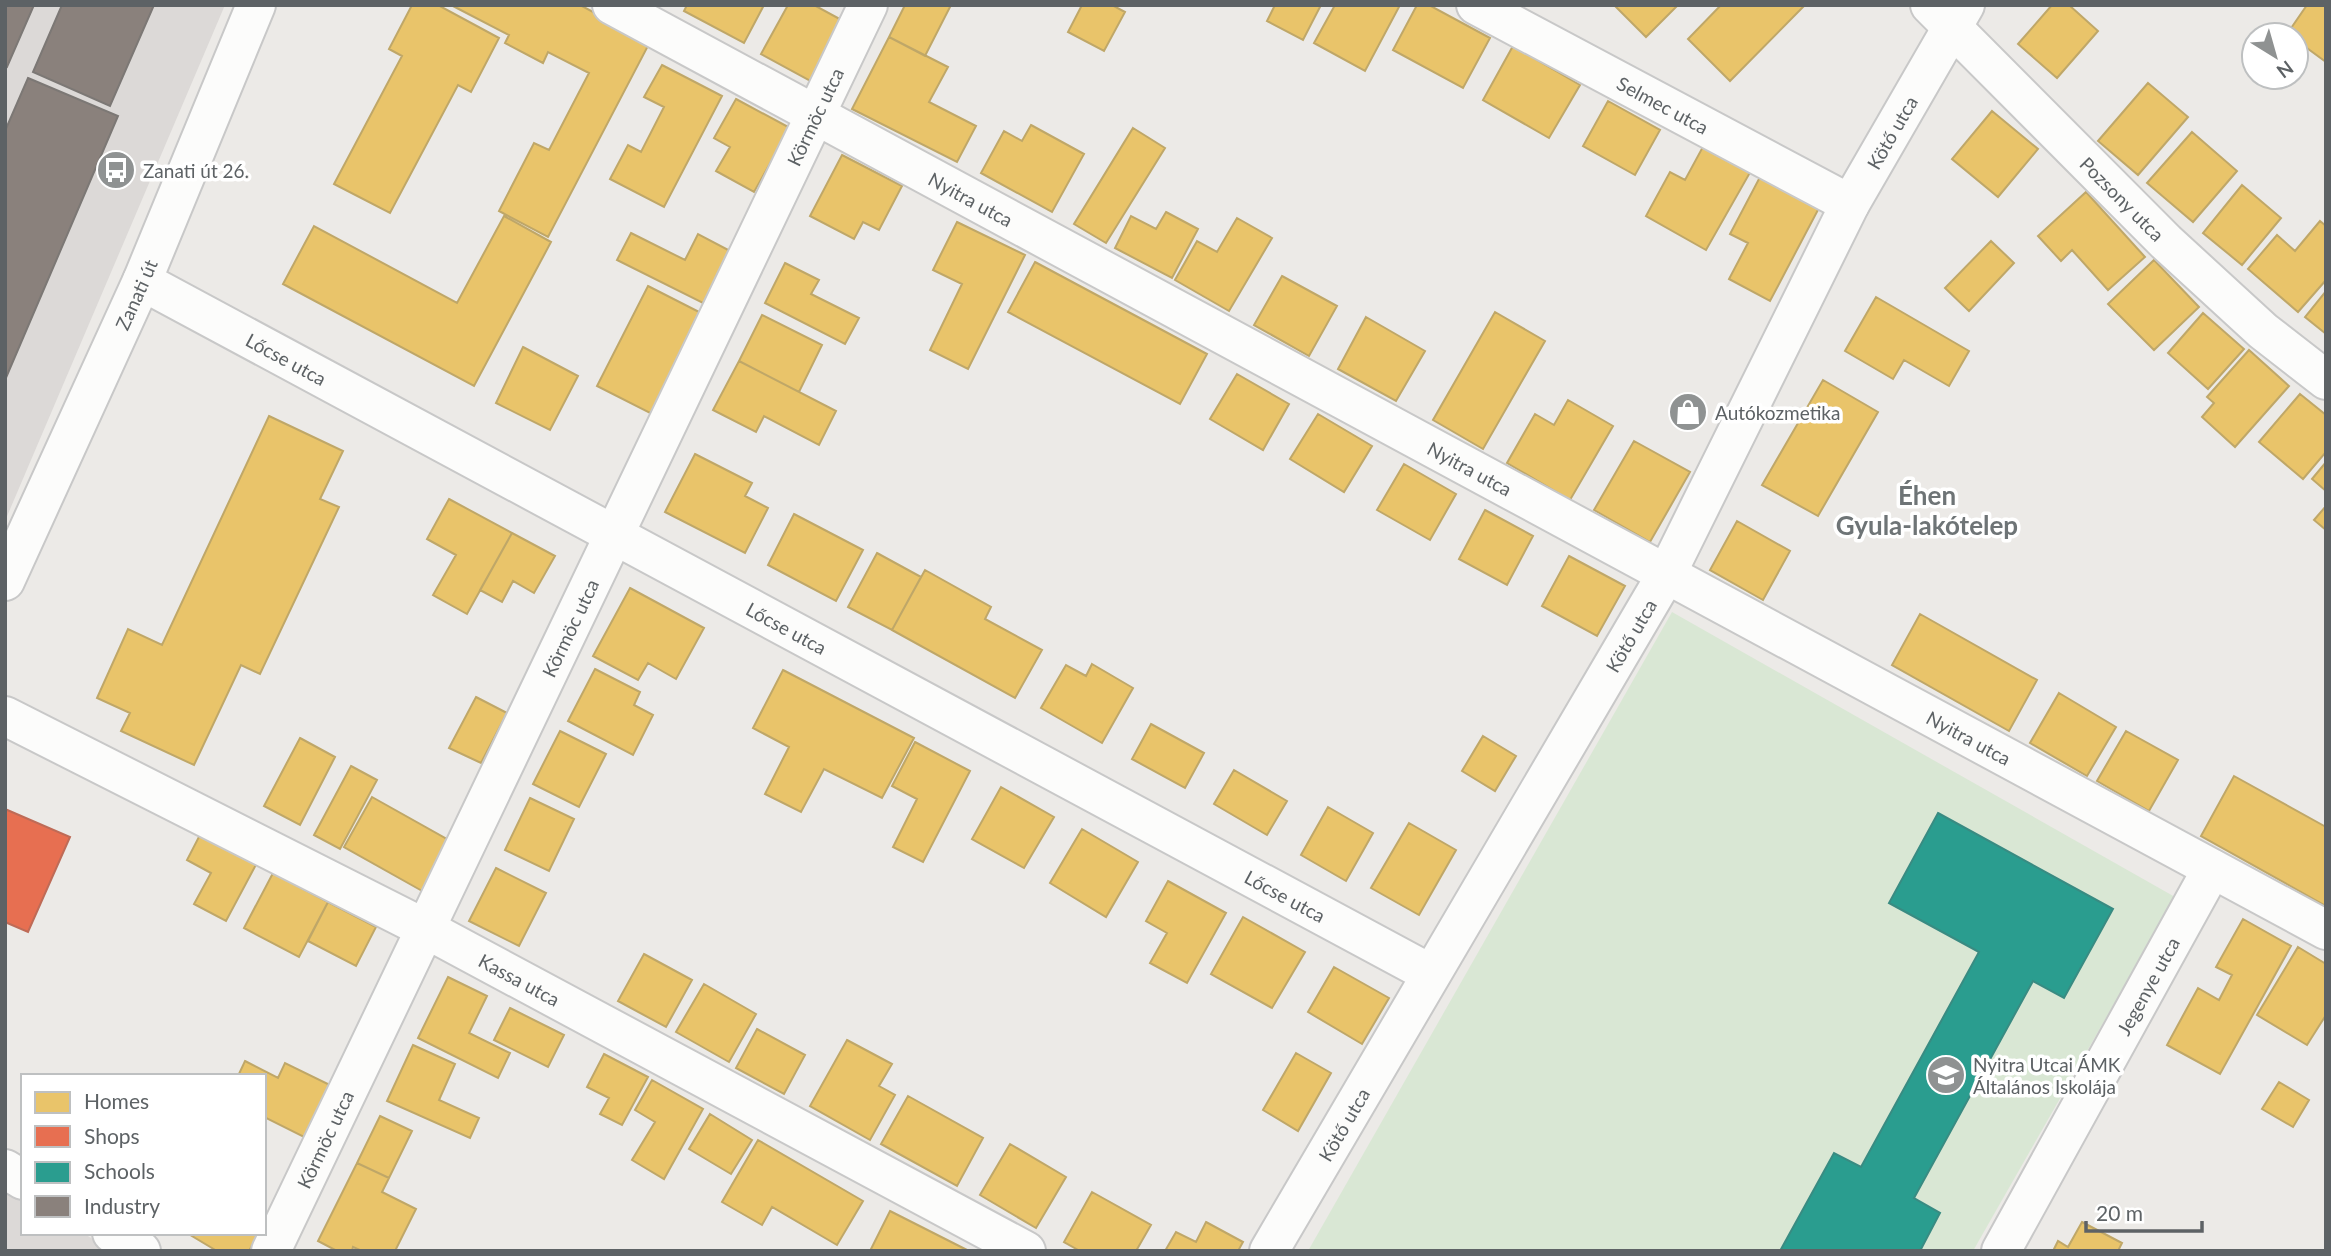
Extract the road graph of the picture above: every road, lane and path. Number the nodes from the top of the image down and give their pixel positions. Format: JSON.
{"nodes":[{"id":1,"x":256,"y":5,"type":"edge"},
{"id":2,"x":612,"y":5,"type":"edge"},
{"id":3,"x":867,"y":5,"type":"edge"},
{"id":4,"x":1476,"y":5,"type":"edge"},
{"id":5,"x":1949,"y":12,"type":"edge"},
{"id":6,"x":815,"y":116,"type":"junction"},
{"id":7,"x":1850,"y":204,"type":"junction"},
{"id":8,"x":142,"y":281,"type":"junction"},
{"id":9,"x":2326,"y":380,"type":"edge"},
{"id":10,"x":613,"y":537,"type":"junction"},
{"id":11,"x":1666,"y":575,"type":"junction"},
{"id":12,"x":5,"y":581,"type":"edge"},
{"id":13,"x":5,"y":716,"type":"edge"},
{"id":14,"x":2212,"y":869,"type":"junction"},
{"id":15,"x":426,"y":929,"type":"junction"},
{"id":16,"x":2326,"y":930,"type":"edge"},
{"id":17,"x":1431,"y":974,"type":"junction"},
{"id":18,"x":5,"y":1169,"type":"edge"},
{"id":19,"x":21,"y":1179,"type":"edge"},
{"id":20,"x":114,"y":1235,"type":"edge"},
{"id":21,"x":141,"y":1251,"type":"edge"},
{"id":22,"x":271,"y":1251,"type":"edge"},
{"id":23,"x":1027,"y":1251,"type":"edge"},
{"id":24,"x":1269,"y":1251,"type":"edge"},
{"id":25,"x":2001,"y":1251,"type":"edge"}],
"edges":[{"from":1,"to":8,"type":"street","name":"Zanati út"},
{"from":2,"to":6,"type":"street","name":"Nyitra utca"},
{"from":3,"to":6,"type":"street","name":"Körmöc utca"},
{"from":4,"to":7,"type":"street","name":"Selmec utca"},
{"from":5,"to":7,"type":"street","name":"Kötő utca"},
{"from":5,"to":9,"type":"street","name":"Pozsony utca"},
{"from":6,"to":10,"type":"street","name":"Körmöc utca"},
{"from":6,"to":11,"type":"street","name":"Nyitra utca"},
{"from":7,"to":11,"type":"street","name":"Kötő utca"},
{"from":8,"to":10,"type":"street","name":"Lőcse utca"},
{"from":8,"to":12,"type":"street","name":"Zanati út"},
{"from":10,"to":15,"type":"street","name":"Körmöc utca"},
{"from":10,"to":17,"type":"street","name":"Lőcse utca"},
{"from":11,"to":14,"type":"street","name":"Nyitra utca"},
{"from":11,"to":17,"type":"street","name":"Kötő utca"},
{"from":13,"to":15,"type":"street","name":"Kassa utca"},
{"from":14,"to":16,"type":"street","name":"Nyitra utca"},
{"from":14,"to":25,"type":"street","name":"Jegenye utca"},
{"from":15,"to":22,"type":"street","name":"Körmöc utca"},
{"from":15,"to":23,"type":"street","name":"Kassa utca"},
{"from":17,"to":24,"type":"street","name":"Kötő utca"},
{"from":18,"to":19,"type":"street"},
{"from":20,"to":21,"type":"street"}]}
